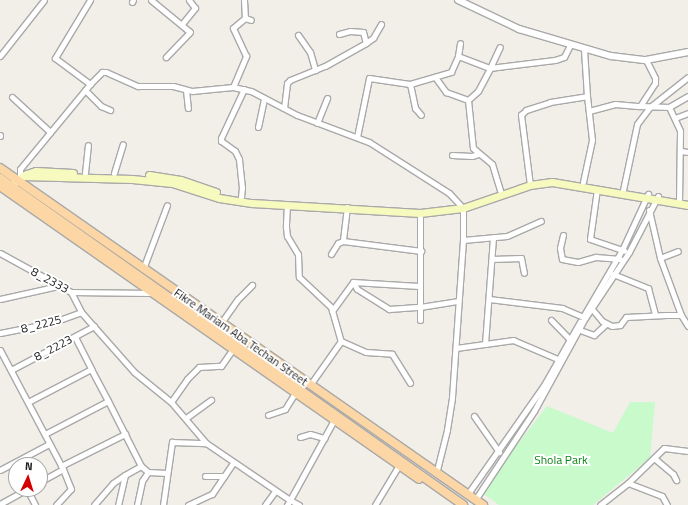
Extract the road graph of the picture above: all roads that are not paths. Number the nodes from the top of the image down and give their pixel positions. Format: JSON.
{"nodes":[{"id":1,"x":44,"y":0,"type":"edge"},
{"id":2,"x":90,"y":0,"type":"edge"},
{"id":3,"x":151,"y":0,"type":"edge"},
{"id":4,"x":189,"y":0,"type":"edge"},
{"id":5,"x":244,"y":0,"type":"edge"},
{"id":6,"x":458,"y":0,"type":"edge"},
{"id":7,"x":245,"y":18,"type":"junction"},
{"id":8,"x":251,"y":20,"type":"dead end"},
{"id":9,"x":182,"y":24,"type":"junction"},
{"id":10,"x":381,"y":24,"type":"dead end"},
{"id":11,"x":339,"y":34,"type":"dead end"},
{"id":12,"x":298,"y":35,"type":"dead end"},
{"id":13,"x":366,"y":43,"type":"junction"},
{"id":14,"x":460,"y":43,"type":"dead end"},
{"id":15,"x":570,"y":45,"type":"junction"},
{"id":16,"x":500,"y":47,"type":"dead end"},
{"id":17,"x":584,"y":49,"type":"junction"},
{"id":18,"x":688,"y":52,"type":"edge"},
{"id":19,"x":0,"y":56,"type":"edge"},
{"id":20,"x":458,"y":56,"type":"junction"},
{"id":21,"x":166,"y":57,"type":"dead end"},
{"id":22,"x":646,"y":60,"type":"junction"},
{"id":23,"x":490,"y":68,"type":"junction"},
{"id":24,"x":315,"y":70,"type":"junction"},
{"id":25,"x":435,"y":77,"type":"junction"},
{"id":26,"x":688,"y":77,"type":"edge"},
{"id":27,"x":90,"y":84,"type":"junction"},
{"id":28,"x":410,"y":84,"type":"junction"},
{"id":29,"x":233,"y":87,"type":"junction"},
{"id":30,"x":244,"y":89,"type":"junction"},
{"id":31,"x":85,"y":90,"type":"junction"},
{"id":32,"x":186,"y":90,"type":"junction"},
{"id":33,"x":587,"y":96,"type":"junction"},
{"id":34,"x":688,"y":96,"type":"edge"},
{"id":35,"x":12,"y":97,"type":"dead end"},
{"id":36,"x":327,"y":98,"type":"dead end"},
{"id":37,"x":264,"y":99,"type":"junction"},
{"id":38,"x":468,"y":100,"type":"junction"},
{"id":39,"x":640,"y":106,"type":"junction"},
{"id":40,"x":650,"y":107,"type":"junction"},
{"id":41,"x":669,"y":107,"type":"junction"},
{"id":42,"x":188,"y":108,"type":"dead end"},
{"id":43,"x":284,"y":108,"type":"junction"},
{"id":44,"x":110,"y":110,"type":"dead end"},
{"id":45,"x":589,"y":111,"type":"junction"},
{"id":46,"x":688,"y":114,"type":"edge"},
{"id":47,"x":421,"y":115,"type":"dead end"},
{"id":48,"x":675,"y":118,"type":"junction"},
{"id":49,"x":317,"y":123,"type":"junction"},
{"id":50,"x":258,"y":126,"type":"dead end"},
{"id":51,"x":50,"y":132,"type":"junction"},
{"id":52,"x":357,"y":137,"type":"junction"},
{"id":53,"x":123,"y":144,"type":"dead end"},
{"id":54,"x":88,"y":145,"type":"dead end"},
{"id":55,"x":681,"y":151,"type":"junction"},
{"id":56,"x":688,"y":152,"type":"edge"},
{"id":57,"x":478,"y":154,"type":"junction"},
{"id":58,"x":452,"y":155,"type":"dead end"},
{"id":59,"x":0,"y":168,"type":"edge"},
{"id":60,"x":85,"y":173,"type":"junction"},
{"id":61,"x":29,"y":174,"type":"junction"},
{"id":62,"x":114,"y":174,"type":"junction"},
{"id":63,"x":0,"y":178,"type":"edge"},
{"id":64,"x":18,"y":178,"type":"junction"},
{"id":65,"x":166,"y":179,"type":"junction"},
{"id":66,"x":583,"y":182,"type":"junction"},
{"id":67,"x":529,"y":183,"type":"junction"},
{"id":68,"x":11,"y":185,"type":"junction"},
{"id":69,"x":0,"y":186,"type":"edge"},
{"id":70,"x":597,"y":189,"type":"junction"},
{"id":71,"x":623,"y":190,"type":"junction"},
{"id":72,"x":500,"y":191,"type":"junction"},
{"id":73,"x":240,"y":197,"type":"junction"},
{"id":74,"x":652,"y":197,"type":"junction"},
{"id":75,"x":679,"y":200,"type":"junction"},
{"id":76,"x":688,"y":202,"type":"edge"},
{"id":77,"x":321,"y":204,"type":"junction"},
{"id":78,"x":167,"y":205,"type":"dead end"},
{"id":79,"x":287,"y":205,"type":"junction"},
{"id":80,"x":688,"y":205,"type":"edge"},
{"id":81,"x":462,"y":206,"type":"junction"},
{"id":82,"x":347,"y":207,"type":"junction"},
{"id":83,"x":650,"y":210,"type":"junction"},
{"id":84,"x":420,"y":213,"type":"junction"},
{"id":85,"x":541,"y":221,"type":"dead end"},
{"id":86,"x":563,"y":235,"type":"dead end"},
{"id":87,"x":493,"y":237,"type":"junction"},
{"id":88,"x":462,"y":240,"type":"junction"},
{"id":89,"x":344,"y":241,"type":"junction"},
{"id":90,"x":622,"y":250,"type":"junction"},
{"id":91,"x":420,"y":251,"type":"junction"},
{"id":92,"x":678,"y":251,"type":"dead end"},
{"id":93,"x":629,"y":252,"type":"junction"},
{"id":94,"x":0,"y":253,"type":"edge"},
{"id":95,"x":331,"y":254,"type":"dead end"},
{"id":96,"x":660,"y":258,"type":"junction"},
{"id":97,"x":492,"y":259,"type":"junction"},
{"id":98,"x":620,"y":259,"type":"junction"},
{"id":99,"x":143,"y":269,"type":"junction"},
{"id":100,"x":524,"y":273,"type":"dead end"},
{"id":101,"x":613,"y":274,"type":"junction"},
{"id":102,"x":354,"y":282,"type":"junction"},
{"id":103,"x":252,"y":285,"type":"dead end"},
{"id":104,"x":58,"y":286,"type":"junction"},
{"id":105,"x":419,"y":286,"type":"junction"},
{"id":106,"x":71,"y":292,"type":"junction"},
{"id":107,"x":151,"y":293,"type":"junction"},
{"id":108,"x":0,"y":299,"type":"edge"},
{"id":109,"x":488,"y":299,"type":"junction"},
{"id":110,"x":458,"y":301,"type":"junction"},
{"id":111,"x":420,"y":306,"type":"junction"},
{"id":112,"x":592,"y":309,"type":"junction"},
{"id":113,"x":332,"y":311,"type":"junction"},
{"id":114,"x":82,"y":312,"type":"junction"},
{"id":115,"x":655,"y":315,"type":"junction"},
{"id":116,"x":681,"y":315,"type":"junction"},
{"id":117,"x":584,"y":318,"type":"junction"},
{"id":118,"x":420,"y":320,"type":"dead end"},
{"id":119,"x":551,"y":320,"type":"dead end"},
{"id":120,"x":221,"y":323,"type":"junction"},
{"id":121,"x":606,"y":324,"type":"junction"},
{"id":122,"x":94,"y":326,"type":"junction"},
{"id":123,"x":688,"y":326,"type":"edge"},
{"id":124,"x":580,"y":330,"type":"junction"},
{"id":125,"x":0,"y":333,"type":"edge"},
{"id":126,"x":75,"y":337,"type":"junction"},
{"id":127,"x":341,"y":341,"type":"junction"},
{"id":128,"x":571,"y":341,"type":"junction"},
{"id":129,"x":485,"y":344,"type":"junction"},
{"id":130,"x":456,"y":348,"type":"junction"},
{"id":131,"x":232,"y":349,"type":"junction"},
{"id":132,"x":0,"y":350,"type":"edge"},
{"id":133,"x":561,"y":360,"type":"junction"},
{"id":134,"x":91,"y":369,"type":"junction"},
{"id":135,"x":11,"y":370,"type":"junction"},
{"id":136,"x":410,"y":382,"type":"dead end"},
{"id":137,"x":310,"y":385,"type":"junction"},
{"id":138,"x":296,"y":393,"type":"junction"},
{"id":139,"x":211,"y":400,"type":"dead end"},
{"id":140,"x":108,"y":401,"type":"junction"},
{"id":141,"x":28,"y":402,"type":"junction"},
{"id":142,"x":171,"y":402,"type":"junction"},
{"id":143,"x":268,"y":415,"type":"dead end"},
{"id":144,"x":338,"y":415,"type":"junction"},
{"id":145,"x":474,"y":416,"type":"dead end"},
{"id":146,"x":186,"y":418,"type":"junction"},
{"id":147,"x":45,"y":434,"type":"junction"},
{"id":148,"x":125,"y":434,"type":"junction"},
{"id":149,"x":300,"y":437,"type":"dead end"},
{"id":150,"x":324,"y":438,"type":"junction"},
{"id":151,"x":206,"y":443,"type":"junction"},
{"id":152,"x":49,"y":444,"type":"junction"},
{"id":153,"x":499,"y":451,"type":"junction"},
{"id":154,"x":688,"y":451,"type":"edge"},
{"id":155,"x":502,"y":456,"type":"junction"},
{"id":156,"x":654,"y":458,"type":"junction"},
{"id":157,"x":232,"y":463,"type":"junction"},
{"id":158,"x":399,"y":465,"type":"junction"},
{"id":159,"x":141,"y":466,"type":"junction"},
{"id":160,"x":62,"y":468,"type":"junction"},
{"id":161,"x":0,"y":470,"type":"edge"},
{"id":162,"x":148,"y":472,"type":"junction"},
{"id":163,"x":167,"y":473,"type":"junction"},
{"id":164,"x":436,"y":474,"type":"junction"},
{"id":165,"x":125,"y":475,"type":"junction"},
{"id":166,"x":205,"y":476,"type":"dead end"},
{"id":167,"x":224,"y":476,"type":"junction"},
{"id":168,"x":48,"y":477,"type":"edge"},
{"id":169,"x":676,"y":480,"type":"dead end"},
{"id":170,"x":628,"y":483,"type":"junction"},
{"id":171,"x":275,"y":491,"type":"junction"},
{"id":172,"x":467,"y":495,"type":"junction"},
{"id":173,"x":451,"y":498,"type":"junction"},
{"id":174,"x":290,"y":500,"type":"junction"},
{"id":175,"x":473,"y":502,"type":"edge"},
{"id":176,"x":0,"y":504,"type":"edge"},
{"id":177,"x":35,"y":505,"type":"edge"},
{"id":178,"x":56,"y":505,"type":"edge"},
{"id":179,"x":94,"y":505,"type":"edge"},
{"id":180,"x":118,"y":505,"type":"edge"},
{"id":181,"x":137,"y":505,"type":"edge"},
{"id":182,"x":163,"y":505,"type":"edge"},
{"id":183,"x":188,"y":505,"type":"edge"},
{"id":184,"x":265,"y":505,"type":"edge"},
{"id":185,"x":287,"y":505,"type":"edge"},
{"id":186,"x":299,"y":505,"type":"edge"},
{"id":187,"x":375,"y":505,"type":"edge"},
{"id":188,"x":461,"y":505,"type":"edge"},
{"id":189,"x":483,"y":505,"type":"edge"},
{"id":190,"x":600,"y":505,"type":"edge"},
{"id":191,"x":667,"y":505,"type":"edge"}],
"edges":[{"from":1,"to":19,"type":"street"},
{"from":2,"to":27,"type":"street"},
{"from":3,"to":9,"type":"street"},
{"from":4,"to":9,"type":"street"},
{"from":5,"to":7,"type":"street"},
{"from":6,"to":15,"type":"street"},
{"from":7,"to":8,"type":"street"},
{"from":7,"to":29,"type":"street"},
{"from":9,"to":21,"type":"street"},
{"from":10,"to":13,"type":"street"},
{"from":11,"to":13,"type":"street"},
{"from":12,"to":24,"type":"street"},
{"from":13,"to":24,"type":"street"},
{"from":14,"to":20,"type":"street"},
{"from":15,"to":17,"type":"street"},
{"from":15,"to":23,"type":"street"},
{"from":16,"to":23,"type":"street"},
{"from":17,"to":22,"type":"street"},
{"from":17,"to":33,"type":"street"},
{"from":18,"to":22,"type":"street"},
{"from":20,"to":23,"type":"street"},
{"from":20,"to":25,"type":"street"},
{"from":22,"to":39,"type":"street"},
{"from":23,"to":38,"type":"street"},
{"from":24,"to":43,"type":"street"},
{"from":25,"to":28,"type":"street"},
{"from":25,"to":38,"type":"street"},
{"from":26,"to":40,"type":"street"},
{"from":27,"to":31,"type":"street"},
{"from":27,"to":32,"type":"street"},
{"from":28,"to":47,"type":"street"},
{"from":28,"to":52,"type":"street"},
{"from":29,"to":30,"type":"street"},
{"from":29,"to":32,"type":"street"},
{"from":30,"to":37,"type":"street"},
{"from":30,"to":73,"type":"street"},
{"from":31,"to":44,"type":"street"},
{"from":31,"to":51,"type":"street"},
{"from":32,"to":42,"type":"street"},
{"from":33,"to":45,"type":"street"},
{"from":33,"to":67,"type":"street"},
{"from":34,"to":41,"type":"street"},
{"from":35,"to":51,"type":"street"},
{"from":36,"to":49,"type":"street"},
{"from":37,"to":43,"type":"street"},
{"from":37,"to":50,"type":"street"},
{"from":38,"to":57,"type":"street"},
{"from":39,"to":40,"type":"street"},
{"from":39,"to":45,"type":"street"},
{"from":40,"to":41,"type":"street"},
{"from":40,"to":71,"type":"street"},
{"from":41,"to":48,"type":"street"},
{"from":43,"to":49,"type":"street"},
{"from":45,"to":66,"type":"street"},
{"from":46,"to":48,"type":"street"},
{"from":48,"to":55,"type":"street"},
{"from":49,"to":52,"type":"street"},
{"from":51,"to":64,"type":"street"},
{"from":52,"to":81,"type":"street"},
{"from":53,"to":62,"type":"street"},
{"from":54,"to":60,"type":"street"},
{"from":55,"to":56,"type":"street"},
{"from":55,"to":75,"type":"street"},
{"from":57,"to":58,"type":"street"},
{"from":57,"to":72,"type":"street"},
{"from":59,"to":64,"type":"main road","name":"Fikre Mariam Aba Techan Street"},
{"from":60,"to":61,"type":"main road"},
{"from":60,"to":62,"type":"main road"},
{"from":61,"to":64,"type":"main road"},
{"from":61,"to":65,"type":"main road"},
{"from":62,"to":65,"type":"main road"},
{"from":63,"to":68,"type":"main road","name":"Fikre Mariam Aba Techan Street"},
{"from":64,"to":68,"type":"main road"},
{"from":64,"to":99,"type":"main road","name":"Fikre Mariam Aba Techan Street"},
{"from":65,"to":73,"type":"main road"},
{"from":65,"to":79,"type":"main road"},
{"from":66,"to":67,"type":"main road"},
{"from":66,"to":71,"type":"main road"},
{"from":67,"to":70,"type":"main road"},
{"from":67,"to":72,"type":"main road"},
{"from":67,"to":81,"type":"main road"},
{"from":68,"to":144,"type":"main road","name":"Fikre Mariam Aba Techan Street"},
{"from":69,"to":107,"type":"main road"},
{"from":70,"to":74,"type":"main road"},
{"from":70,"to":90,"type":"street"},
{"from":71,"to":74,"type":"main road"},
{"from":72,"to":81,"type":"main road"},
{"from":73,"to":77,"type":"main road"},
{"from":74,"to":75,"type":"main road"},
{"from":74,"to":80,"type":"main road"},
{"from":74,"to":83,"type":"street"},
{"from":74,"to":90,"type":"street"},
{"from":75,"to":76,"type":"main road"},
{"from":77,"to":79,"type":"main road"},
{"from":77,"to":81,"type":"main road"},
{"from":77,"to":82,"type":"main road"},
{"from":78,"to":99,"type":"street"},
{"from":79,"to":113,"type":"street"},
{"from":81,"to":84,"type":"main road"},
{"from":81,"to":88,"type":"street"},
{"from":82,"to":84,"type":"main road"},
{"from":82,"to":89,"type":"street"},
{"from":83,"to":93,"type":"street"},
{"from":83,"to":96,"type":"street"},
{"from":84,"to":91,"type":"street"},
{"from":85,"to":87,"type":"street"},
{"from":86,"to":98,"type":"street"},
{"from":87,"to":88,"type":"street"},
{"from":87,"to":97,"type":"street"},
{"from":88,"to":110,"type":"street"},
{"from":89,"to":91,"type":"street"},
{"from":89,"to":95,"type":"street"},
{"from":90,"to":93,"type":"street"},
{"from":90,"to":98,"type":"street"},
{"from":91,"to":105,"type":"street"},
{"from":92,"to":96,"type":"street"},
{"from":93,"to":98,"type":"street"},
{"from":94,"to":104,"type":"street","name":"8_2333"},
{"from":96,"to":116,"type":"street"},
{"from":97,"to":100,"type":"street"},
{"from":97,"to":109,"type":"street"},
{"from":98,"to":101,"type":"street"},
{"from":98,"to":117,"type":"street"},
{"from":99,"to":120,"type":"main road","name":"Fikre Mariam Aba Techan Street"},
{"from":101,"to":112,"type":"street"},
{"from":101,"to":115,"type":"street"},
{"from":102,"to":105,"type":"street"},
{"from":102,"to":111,"type":"street"},
{"from":102,"to":113,"type":"street"},
{"from":103,"to":120,"type":"street"},
{"from":104,"to":106,"type":"street","name":"8_2333"},
{"from":104,"to":108,"type":"street"},
{"from":105,"to":111,"type":"street"},
{"from":106,"to":107,"type":"street","name":"8_2333"},
{"from":106,"to":114,"type":"street"},
{"from":107,"to":131,"type":"main road"},
{"from":109,"to":117,"type":"street"},
{"from":109,"to":129,"type":"street"},
{"from":110,"to":111,"type":"street"},
{"from":110,"to":130,"type":"street"},
{"from":111,"to":118,"type":"street"},
{"from":112,"to":117,"type":"street"},
{"from":112,"to":121,"type":"street"},
{"from":113,"to":127,"type":"street"},
{"from":114,"to":122,"type":"street"},
{"from":114,"to":125,"type":"street","name":"8_2225"},
{"from":115,"to":116,"type":"street"},
{"from":115,"to":121,"type":"street"},
{"from":116,"to":123,"type":"street"},
{"from":117,"to":124,"type":"street"},
{"from":117,"to":128,"type":"street"},
{"from":119,"to":128,"type":"street"},
{"from":120,"to":137,"type":"main road","name":"Fikre Mariam Aba Techan Street"},
{"from":121,"to":124,"type":"street"},
{"from":122,"to":126,"type":"street","name":"8_2223"},
{"from":122,"to":142,"type":"street"},
{"from":124,"to":128,"type":"street"},
{"from":126,"to":134,"type":"street"},
{"from":126,"to":135,"type":"street","name":"8_2223"},
{"from":127,"to":136,"type":"street"},
{"from":127,"to":137,"type":"street"},
{"from":128,"to":133,"type":"street"},
{"from":129,"to":130,"type":"street"},
{"from":129,"to":133,"type":"street"},
{"from":130,"to":164,"type":"street"},
{"from":131,"to":138,"type":"main road"},
{"from":131,"to":142,"type":"street"},
{"from":132,"to":135,"type":"street"},
{"from":133,"to":153,"type":"street"},
{"from":133,"to":155,"type":"street"},
{"from":134,"to":140,"type":"street"},
{"from":134,"to":141,"type":"street"},
{"from":135,"to":141,"type":"street"},
{"from":137,"to":144,"type":"main road","name":"Fikre Mariam Aba Techan Street"},
{"from":138,"to":143,"type":"street"},
{"from":138,"to":144,"type":"main road"},
{"from":139,"to":146,"type":"street"},
{"from":140,"to":147,"type":"street"},
{"from":140,"to":148,"type":"street"},
{"from":141,"to":147,"type":"street"},
{"from":142,"to":146,"type":"street"},
{"from":144,"to":150,"type":"street"},
{"from":144,"to":158,"type":"main road"},
{"from":144,"to":164,"type":"main road","name":"Fikre Mariam Aba Techan Street"},
{"from":144,"to":173,"type":"main road","name":"Fikre Mariam Aba Techan Street"},
{"from":145,"to":153,"type":"street"},
{"from":146,"to":151,"type":"street"},
{"from":147,"to":152,"type":"street"},
{"from":148,"to":159,"type":"street"},
{"from":148,"to":160,"type":"street"},
{"from":149,"to":150,"type":"street"},
{"from":150,"to":174,"type":"street"},
{"from":151,"to":157,"type":"street"},
{"from":151,"to":163,"type":"street"},
{"from":152,"to":160,"type":"street"},
{"from":152,"to":161,"type":"street"},
{"from":153,"to":155,"type":"street"},
{"from":153,"to":172,"type":"street"},
{"from":154,"to":156,"type":"street"},
{"from":155,"to":175,"type":"street"},
{"from":156,"to":169,"type":"street"},
{"from":156,"to":170,"type":"street"},
{"from":157,"to":167,"type":"street"},
{"from":157,"to":171,"type":"street"},
{"from":158,"to":173,"type":"main road"},
{"from":158,"to":187,"type":"street"},
{"from":159,"to":162,"type":"street"},
{"from":159,"to":165,"type":"street"},
{"from":160,"to":168,"type":"street"},
{"from":160,"to":178,"type":"street"},
{"from":162,"to":163,"type":"street"},
{"from":162,"to":181,"type":"street"},
{"from":163,"to":182,"type":"street"},
{"from":164,"to":172,"type":"main road","name":"Fikre Mariam Aba Techan Street"},
{"from":165,"to":179,"type":"street"},
{"from":165,"to":180,"type":"street"},
{"from":166,"to":167,"type":"street"},
{"from":167,"to":183,"type":"street"},
{"from":170,"to":190,"type":"street"},
{"from":170,"to":191,"type":"street"},
{"from":171,"to":174,"type":"street"},
{"from":171,"to":184,"type":"street"},
{"from":172,"to":175,"type":"main road","name":"Fikre Mariam Aba Techan Street"},
{"from":172,"to":188,"type":"main road"},
{"from":173,"to":188,"type":"main road","name":"Fikre Mariam Aba Techan Street"},
{"from":174,"to":185,"type":"street"},
{"from":174,"to":186,"type":"street"},
{"from":175,"to":189,"type":"main road","name":"Fikre Mariam Aba Techan Street"},
{"from":176,"to":177,"type":"street"}]}
